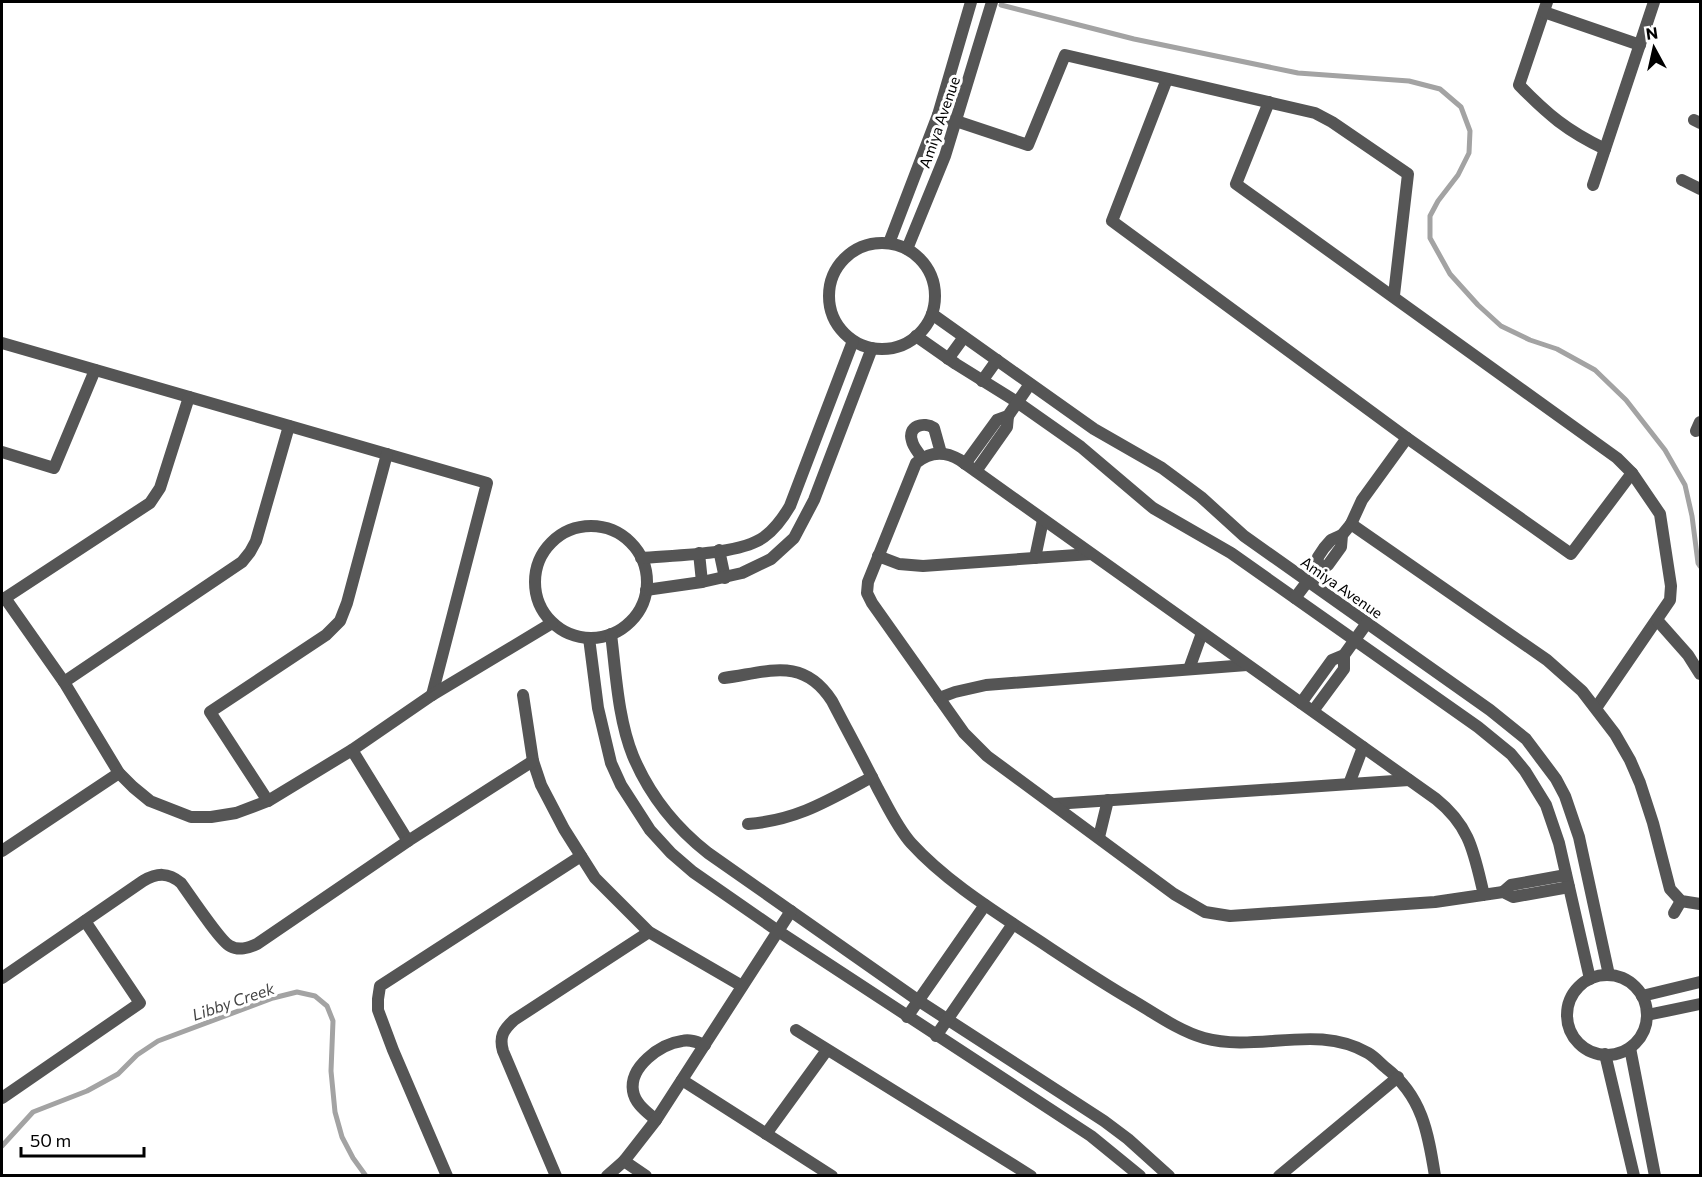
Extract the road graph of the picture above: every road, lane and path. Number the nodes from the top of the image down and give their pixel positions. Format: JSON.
{"nodes":[{"id":1,"x":971,"y":2,"type":"edge"},
{"id":2,"x":992,"y":2,"type":"edge"},
{"id":3,"x":1654,"y":2,"type":"edge"},
{"id":4,"x":1546,"y":7,"type":"edge"},
{"id":5,"x":1640,"y":45,"type":"junction"},
{"id":6,"x":1167,"y":79,"type":"junction"},
{"id":7,"x":1269,"y":102,"type":"junction"},
{"id":8,"x":938,"y":115,"type":"junction"},
{"id":9,"x":957,"y":122,"type":"junction"},
{"id":10,"x":1605,"y":149,"type":"junction"},
{"id":11,"x":1682,"y":180,"type":"dead end"},
{"id":12,"x":1593,"y":185,"type":"dead end"},
{"id":13,"x":1701,"y":189,"type":"edge"},
{"id":14,"x":889,"y":243,"type":"junction"},
{"id":15,"x":907,"y":249,"type":"junction"},
{"id":16,"x":1394,"y":295,"type":"junction"},
{"id":17,"x":932,"y":314,"type":"junction"},
{"id":18,"x":916,"y":336,"type":"junction"},
{"id":19,"x":964,"y":337,"type":"junction"},
{"id":20,"x":853,"y":340,"type":"junction"},
{"id":21,"x":2,"y":343,"type":"edge"},
{"id":22,"x":872,"y":348,"type":"junction"},
{"id":23,"x":948,"y":358,"type":"junction"},
{"id":24,"x":997,"y":360,"type":"junction"},
{"id":25,"x":95,"y":370,"type":"junction"},
{"id":26,"x":982,"y":381,"type":"junction"},
{"id":27,"x":1030,"y":384,"type":"junction"},
{"id":28,"x":189,"y":397,"type":"junction"},
{"id":29,"x":1017,"y":402,"type":"junction"},
{"id":30,"x":289,"y":426,"type":"junction"},
{"id":31,"x":1407,"y":438,"type":"junction"},
{"id":32,"x":2,"y":452,"type":"edge"},
{"id":33,"x":941,"y":453,"type":"junction"},
{"id":34,"x":387,"y":454,"type":"junction"},
{"id":35,"x":922,"y":458,"type":"junction"},
{"id":36,"x":970,"y":468,"type":"junction"},
{"id":37,"x":1632,"y":473,"type":"junction"},
{"id":38,"x":1043,"y":520,"type":"junction"},
{"id":39,"x":1351,"y":524,"type":"junction"},
{"id":40,"x":719,"y":550,"type":"junction"},
{"id":41,"x":699,"y":553,"type":"junction"},
{"id":42,"x":1091,"y":554,"type":"junction"},
{"id":43,"x":878,"y":556,"type":"junction"},
{"id":44,"x":641,"y":558,"type":"junction"},
{"id":45,"x":1035,"y":558,"type":"junction"},
{"id":46,"x":725,"y":578,"type":"junction"},
{"id":47,"x":1308,"y":581,"type":"junction"},
{"id":48,"x":702,"y":582,"type":"junction"},
{"id":49,"x":646,"y":590,"type":"junction"},
{"id":50,"x":1295,"y":598,"type":"junction"},
{"id":51,"x":3,"y":599,"type":"edge"},
{"id":52,"x":1657,"y":620,"type":"junction"},
{"id":53,"x":552,"y":623,"type":"junction"},
{"id":54,"x":1367,"y":623,"type":"junction"},
{"id":55,"x":1202,"y":633,"type":"junction"},
{"id":56,"x":611,"y":634,"type":"junction"},
{"id":57,"x":589,"y":638,"type":"junction"},
{"id":58,"x":1355,"y":640,"type":"junction"},
{"id":59,"x":1344,"y":655,"type":"junction"},
{"id":60,"x":1247,"y":665,"type":"junction"},
{"id":61,"x":1189,"y":669,"type":"junction"},
{"id":62,"x":1701,"y":674,"type":"edge"},
{"id":63,"x":724,"y":678,"type":"dead end"},
{"id":64,"x":64,"y":682,"type":"junction"},
{"id":65,"x":432,"y":695,"type":"junction"},
{"id":66,"x":523,"y":695,"type":"dead end"},
{"id":67,"x":939,"y":698,"type":"junction"},
{"id":68,"x":1301,"y":703,"type":"junction"},
{"id":69,"x":1596,"y":708,"type":"junction"},
{"id":70,"x":1313,"y":711,"type":"junction"},
{"id":71,"x":1363,"y":747,"type":"junction"},
{"id":72,"x":352,"y":750,"type":"junction"},
{"id":73,"x":533,"y":761,"type":"junction"},
{"id":74,"x":119,"y":772,"type":"junction"},
{"id":75,"x":872,"y":777,"type":"junction"},
{"id":76,"x":1409,"y":780,"type":"junction"},
{"id":77,"x":1349,"y":784,"type":"junction"},
{"id":78,"x":1108,"y":800,"type":"junction"},
{"id":79,"x":268,"y":801,"type":"junction"},
{"id":80,"x":1054,"y":804,"type":"junction"},
{"id":81,"x":748,"y":824,"type":"dead end"},
{"id":82,"x":1099,"y":837,"type":"junction"},
{"id":83,"x":408,"y":841,"type":"junction"},
{"id":84,"x":2,"y":851,"type":"edge"},
{"id":85,"x":580,"y":856,"type":"junction"},
{"id":86,"x":1568,"y":881,"type":"junction"},
{"id":87,"x":1484,"y":895,"type":"junction"},
{"id":88,"x":1681,"y":901,"type":"junction"},
{"id":89,"x":1701,"y":904,"type":"edge"},
{"id":90,"x":985,"y":905,"type":"junction"},
{"id":91,"x":791,"y":911,"type":"junction"},
{"id":92,"x":1674,"y":913,"type":"dead end"},
{"id":93,"x":85,"y":921,"type":"junction"},
{"id":94,"x":1013,"y":924,"type":"junction"},
{"id":95,"x":778,"y":931,"type":"junction"},
{"id":96,"x":649,"y":932,"type":"junction"},
{"id":97,"x":1609,"y":975,"type":"junction"},
{"id":98,"x":2,"y":978,"type":"edge"},
{"id":99,"x":1590,"y":979,"type":"junction"},
{"id":100,"x":1701,"y":982,"type":"edge"},
{"id":101,"x":742,"y":986,"type":"junction"},
{"id":102,"x":1642,"y":996,"type":"junction"},
{"id":103,"x":919,"y":1001,"type":"junction"},
{"id":104,"x":1701,"y":1004,"type":"edge"},
{"id":105,"x":1647,"y":1015,"type":"junction"},
{"id":106,"x":907,"y":1017,"type":"junction"},
{"id":107,"x":947,"y":1020,"type":"junction"},
{"id":108,"x":796,"y":1030,"type":"dead end"},
{"id":109,"x":936,"y":1035,"type":"junction"},
{"id":110,"x":705,"y":1045,"type":"junction"},
{"id":111,"x":1630,"y":1048,"type":"junction"},
{"id":112,"x":827,"y":1050,"type":"junction"},
{"id":113,"x":1605,"y":1054,"type":"junction"},
{"id":114,"x":1398,"y":1077,"type":"junction"},
{"id":115,"x":682,"y":1080,"type":"junction"},
{"id":116,"x":2,"y":1098,"type":"edge"},
{"id":117,"x":656,"y":1120,"type":"junction"},
{"id":118,"x":766,"y":1134,"type":"junction"},
{"id":119,"x":1150,"y":1159,"type":"junction"},
{"id":120,"x":624,"y":1161,"type":"junction"},
{"id":121,"x":1139,"y":1175,"type":"edge"},
{"id":122,"x":447,"y":1176,"type":"edge"},
{"id":123,"x":556,"y":1176,"type":"edge"},
{"id":124,"x":607,"y":1176,"type":"edge"},
{"id":125,"x":646,"y":1176,"type":"edge"},
{"id":126,"x":832,"y":1176,"type":"edge"},
{"id":127,"x":1031,"y":1176,"type":"edge"},
{"id":128,"x":1169,"y":1176,"type":"edge"},
{"id":129,"x":1279,"y":1176,"type":"edge"},
{"id":130,"x":1435,"y":1176,"type":"edge"},
{"id":131,"x":1634,"y":1176,"type":"edge"},
{"id":132,"x":1654,"y":1176,"type":"edge"}],
"edges":[{"from":1,"to":8,"type":"street","name":"Amiya Avenue"},
{"from":2,"to":9,"type":"street","name":"Amiya Avenue"},
{"from":3,"to":5,"type":"street"},
{"from":4,"to":5,"type":"street"},
{"from":4,"to":10,"type":"street"},
{"from":5,"to":10,"type":"street"},
{"from":6,"to":7,"type":"street"},
{"from":6,"to":9,"type":"street"},
{"from":6,"to":31,"type":"street"},
{"from":7,"to":16,"type":"street"},
{"from":7,"to":16,"type":"street"},
{"from":8,"to":9,"type":"street"},
{"from":8,"to":14,"type":"street","name":"Amiya Avenue"},
{"from":9,"to":15,"type":"street","name":"Amiya Avenue"},
{"from":10,"to":12,"type":"street"},
{"from":11,"to":13,"type":"street"},
{"from":14,"to":15,"type":"street"},
{"from":14,"to":20,"type":"street"},
{"from":15,"to":17,"type":"street"},
{"from":16,"to":37,"type":"street"},
{"from":17,"to":18,"type":"street"},
{"from":17,"to":19,"type":"street","name":"Amiya Avenue"},
{"from":18,"to":22,"type":"street"},
{"from":18,"to":23,"type":"street"},
{"from":19,"to":23,"type":"street"},
{"from":19,"to":24,"type":"street","name":"Amiya Avenue"},
{"from":20,"to":22,"type":"street"},
{"from":20,"to":40,"type":"street"},
{"from":21,"to":25,"type":"street"},
{"from":22,"to":46,"type":"street"},
{"from":23,"to":26,"type":"street"},
{"from":24,"to":26,"type":"street"},
{"from":24,"to":27,"type":"street","name":"Amiya Avenue"},
{"from":25,"to":28,"type":"street"},
{"from":25,"to":32,"type":"street"},
{"from":26,"to":29,"type":"street"},
{"from":27,"to":29,"type":"street"},
{"from":27,"to":47,"type":"street","name":"Amiya Avenue"},
{"from":28,"to":30,"type":"street"},
{"from":28,"to":51,"type":"street"},
{"from":29,"to":36,"type":"street"},
{"from":29,"to":50,"type":"street"},
{"from":30,"to":34,"type":"street"},
{"from":30,"to":64,"type":"street"},
{"from":31,"to":37,"type":"street"},
{"from":31,"to":39,"type":"street"},
{"from":33,"to":35,"type":"street"},
{"from":33,"to":35,"type":"street"},
{"from":33,"to":36,"type":"street"},
{"from":34,"to":65,"type":"street"},
{"from":34,"to":79,"type":"street"},
{"from":35,"to":43,"type":"street"},
{"from":36,"to":38,"type":"street"},
{"from":37,"to":52,"type":"street"},
{"from":38,"to":42,"type":"street"},
{"from":38,"to":45,"type":"street"},
{"from":39,"to":47,"type":"street"},
{"from":39,"to":69,"type":"street"},
{"from":40,"to":41,"type":"street"},
{"from":40,"to":46,"type":"street"},
{"from":41,"to":44,"type":"street"},
{"from":41,"to":48,"type":"street"},
{"from":42,"to":45,"type":"street"},
{"from":42,"to":55,"type":"street"},
{"from":43,"to":45,"type":"street"},
{"from":43,"to":67,"type":"street"},
{"from":44,"to":49,"type":"street"},
{"from":44,"to":53,"type":"street"},
{"from":46,"to":48,"type":"street"},
{"from":47,"to":50,"type":"street"},
{"from":47,"to":54,"type":"street","name":"Amiya Avenue"},
{"from":48,"to":49,"type":"street"},
{"from":49,"to":56,"type":"street"},
{"from":50,"to":58,"type":"street"},
{"from":51,"to":64,"type":"street"},
{"from":52,"to":62,"type":"street"},
{"from":52,"to":69,"type":"street"},
{"from":53,"to":57,"type":"street"},
{"from":53,"to":65,"type":"street"},
{"from":54,"to":58,"type":"street"},
{"from":54,"to":97,"type":"street","name":"Amiya Avenue"},
{"from":55,"to":60,"type":"street"},
{"from":55,"to":61,"type":"street"},
{"from":56,"to":57,"type":"street"},
{"from":56,"to":91,"type":"street"},
{"from":57,"to":95,"type":"street"},
{"from":58,"to":59,"type":"street"},
{"from":58,"to":86,"type":"street"},
{"from":59,"to":68,"type":"street"},
{"from":59,"to":70,"type":"street"},
{"from":60,"to":61,"type":"street"},
{"from":60,"to":68,"type":"street"},
{"from":61,"to":67,"type":"street"},
{"from":63,"to":75,"type":"street"},
{"from":64,"to":74,"type":"street"},
{"from":65,"to":72,"type":"street"},
{"from":66,"to":73,"type":"street"},
{"from":67,"to":80,"type":"street"},
{"from":68,"to":70,"type":"street"},
{"from":69,"to":88,"type":"street"},
{"from":70,"to":71,"type":"street"},
{"from":71,"to":76,"type":"street"},
{"from":71,"to":77,"type":"street"},
{"from":72,"to":79,"type":"street"},
{"from":72,"to":83,"type":"street"},
{"from":73,"to":83,"type":"street"},
{"from":73,"to":85,"type":"street"},
{"from":74,"to":79,"type":"street"},
{"from":74,"to":84,"type":"street"},
{"from":75,"to":81,"type":"street"},
{"from":75,"to":90,"type":"street"},
{"from":76,"to":77,"type":"street"},
{"from":76,"to":87,"type":"street"},
{"from":77,"to":78,"type":"street"},
{"from":78,"to":80,"type":"street"},
{"from":78,"to":82,"type":"street"},
{"from":80,"to":82,"type":"street"},
{"from":82,"to":87,"type":"street"},
{"from":83,"to":93,"type":"street"},
{"from":85,"to":96,"type":"street"},
{"from":85,"to":122,"type":"street"},
{"from":86,"to":87,"type":"street"},
{"from":86,"to":99,"type":"street"},
{"from":88,"to":89,"type":"street"},
{"from":88,"to":92,"type":"street"},
{"from":90,"to":94,"type":"street"},
{"from":90,"to":103,"type":"street"},
{"from":91,"to":95,"type":"street"},
{"from":91,"to":103,"type":"street"},
{"from":93,"to":98,"type":"street"},
{"from":93,"to":116,"type":"street"},
{"from":94,"to":107,"type":"street"},
{"from":94,"to":114,"type":"street"},
{"from":95,"to":101,"type":"street"},
{"from":95,"to":106,"type":"street"},
{"from":96,"to":101,"type":"street"},
{"from":96,"to":123,"type":"street"},
{"from":97,"to":99,"type":"street"},
{"from":97,"to":102,"type":"street"},
{"from":99,"to":113,"type":"street"},
{"from":100,"to":102,"type":"street"},
{"from":101,"to":110,"type":"street"},
{"from":102,"to":105,"type":"street"},
{"from":103,"to":106,"type":"street"},
{"from":103,"to":107,"type":"street"},
{"from":104,"to":105,"type":"street"},
{"from":105,"to":111,"type":"street"},
{"from":106,"to":109,"type":"street"},
{"from":107,"to":109,"type":"street"},
{"from":107,"to":119,"type":"street"},
{"from":108,"to":112,"type":"street"},
{"from":109,"to":121,"type":"street"},
{"from":110,"to":115,"type":"street"},
{"from":110,"to":117,"type":"street"},
{"from":111,"to":113,"type":"street"},
{"from":111,"to":132,"type":"street"},
{"from":112,"to":118,"type":"street"},
{"from":112,"to":127,"type":"street"},
{"from":113,"to":131,"type":"street"},
{"from":114,"to":129,"type":"street"},
{"from":114,"to":130,"type":"street"},
{"from":115,"to":117,"type":"street"},
{"from":115,"to":118,"type":"street"},
{"from":117,"to":120,"type":"street"},
{"from":118,"to":126,"type":"street"},
{"from":119,"to":121,"type":"street"},
{"from":119,"to":128,"type":"street"},
{"from":120,"to":124,"type":"street"},
{"from":120,"to":125,"type":"street"}]}
